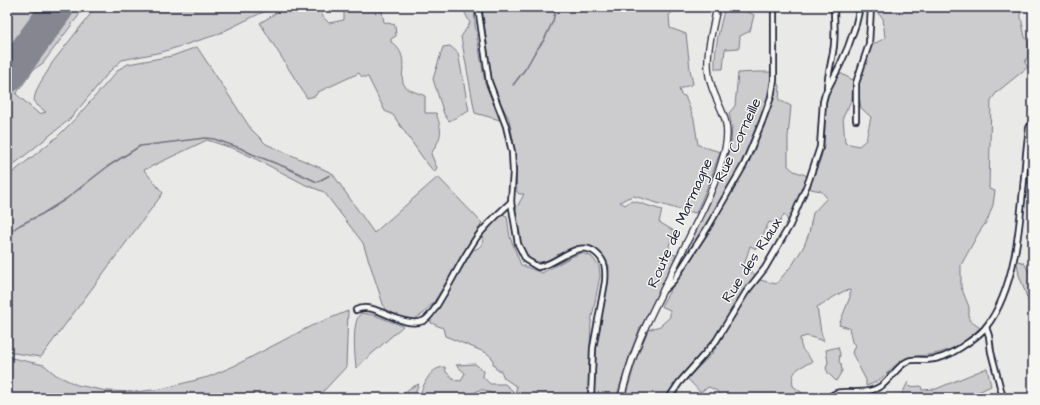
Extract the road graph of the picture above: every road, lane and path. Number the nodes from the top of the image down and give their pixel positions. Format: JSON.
{"nodes":[{"id":1,"x":478,"y":7,"type":"edge"},
{"id":2,"x":717,"y":7,"type":"edge"},
{"id":3,"x":774,"y":7,"type":"edge"},
{"id":4,"x":834,"y":7,"type":"edge"},
{"id":5,"x":860,"y":7,"type":"edge"},
{"id":6,"x":871,"y":7,"type":"edge"},
{"id":7,"x":827,"y":88,"type":"junction"},
{"id":8,"x":856,"y":120,"type":"dead end"},
{"id":9,"x":1033,"y":120,"type":"edge"},
{"id":10,"x":511,"y":202,"type":"junction"},
{"id":11,"x":664,"y":289,"type":"junction"},
{"id":12,"x":356,"y":310,"type":"dead end"},
{"id":13,"x":986,"y":327,"type":"junction"},
{"id":14,"x":592,"y":398,"type":"edge"},
{"id":15,"x":621,"y":398,"type":"edge"},
{"id":16,"x":669,"y":398,"type":"edge"},
{"id":17,"x":829,"y":398,"type":"edge"},
{"id":18,"x":1003,"y":398,"type":"edge"}],
"edges":[{"from":1,"to":10,"type":"street"},
{"from":2,"to":11,"type":"street","name":"Route de Marmagne"},
{"from":3,"to":11,"type":"street","name":"Rue Corneille"},
{"from":4,"to":7,"type":"street"},
{"from":5,"to":7,"type":"street","name":"Rue des Riaux"},
{"from":6,"to":8,"type":"street"},
{"from":7,"to":16,"type":"street","name":"Rue des Riaux"},
{"from":9,"to":13,"type":"street"},
{"from":10,"to":12,"type":"street"},
{"from":10,"to":14,"type":"street"},
{"from":11,"to":15,"type":"street","name":"Route de Marmagne"},
{"from":13,"to":17,"type":"street"},
{"from":13,"to":18,"type":"street"}]}
